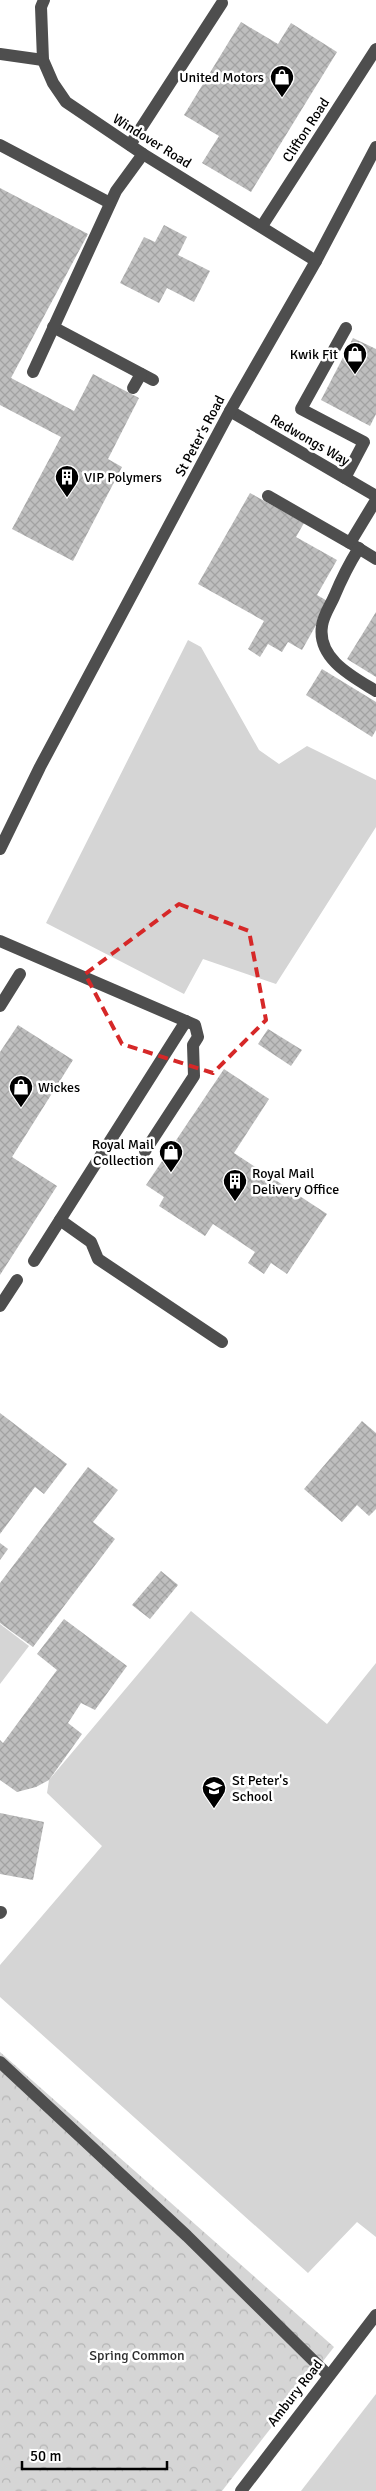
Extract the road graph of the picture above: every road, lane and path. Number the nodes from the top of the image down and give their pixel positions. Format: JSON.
{"nodes":[{"id":1,"x":44,"y":0,"type":"edge"},
{"id":2,"x":222,"y":3,"type":"dead end"},
{"id":3,"x":376,"y":49,"type":"edge"},
{"id":4,"x":0,"y":54,"type":"edge"},
{"id":5,"x":43,"y":60,"type":"junction"},
{"id":6,"x":0,"y":145,"type":"edge"},
{"id":7,"x":130,"y":145,"type":"junction"},
{"id":8,"x":376,"y":147,"type":"edge"},
{"id":9,"x":143,"y":154,"type":"junction"},
{"id":10,"x":110,"y":203,"type":"junction"},
{"id":11,"x":262,"y":226,"type":"junction"},
{"id":12,"x":316,"y":261,"type":"junction"},
{"id":13,"x":53,"y":328,"type":"junction"},
{"id":14,"x":346,"y":328,"type":"dead end"},
{"id":15,"x":33,"y":372,"type":"dead end"},
{"id":16,"x":140,"y":374,"type":"junction"},
{"id":17,"x":152,"y":380,"type":"dead end"},
{"id":18,"x":133,"y":388,"type":"dead end"},
{"id":19,"x":230,"y":411,"type":"junction"},
{"id":20,"x":346,"y":478,"type":"junction"},
{"id":21,"x":268,"y":496,"type":"dead end"},
{"id":22,"x":376,"y":498,"type":"edge"},
{"id":23,"x":354,"y":546,"type":"junction"},
{"id":24,"x":376,"y":559,"type":"edge"},
{"id":25,"x":376,"y":691,"type":"edge"},
{"id":26,"x":0,"y":849,"type":"edge"},
{"id":27,"x":0,"y":941,"type":"edge"},
{"id":28,"x":20,"y":974,"type":"dead end"},
{"id":29,"x":0,"y":1006,"type":"edge"},
{"id":30,"x":186,"y":1021,"type":"junction"},
{"id":31,"x":146,"y":1151,"type":"dead end"},
{"id":32,"x":60,"y":1220,"type":"junction"},
{"id":33,"x":34,"y":1261,"type":"dead end"},
{"id":34,"x":17,"y":1280,"type":"dead end"},
{"id":35,"x":0,"y":1306,"type":"edge"},
{"id":36,"x":222,"y":1342,"type":"dead end"},
{"id":37,"x":0,"y":2062,"type":"edge"},
{"id":38,"x":376,"y":2315,"type":"edge"},
{"id":39,"x":328,"y":2375,"type":"junction"},
{"id":40,"x":241,"y":2491,"type":"edge"}],
"edges":[{"from":1,"to":5,"type":"street","name":"Windover Road"},
{"from":2,"to":7,"type":"street"},
{"from":3,"to":11,"type":"street","name":"Clifton Road"},
{"from":4,"to":5,"type":"street"},
{"from":5,"to":7,"type":"street","name":"Windover Road"},
{"from":6,"to":10,"type":"street"},
{"from":7,"to":9,"type":"street","name":"Windover Road"},
{"from":8,"to":12,"type":"street","name":"St Peter's Road"},
{"from":9,"to":10,"type":"street"},
{"from":9,"to":11,"type":"street","name":"Windover Road"},
{"from":10,"to":13,"type":"street"},
{"from":11,"to":12,"type":"street","name":"Windover Road"},
{"from":12,"to":19,"type":"street","name":"St Peter's Road"},
{"from":13,"to":15,"type":"street"},
{"from":13,"to":16,"type":"street"},
{"from":14,"to":20,"type":"street"},
{"from":16,"to":17,"type":"street"},
{"from":16,"to":18,"type":"street"},
{"from":19,"to":20,"type":"street","name":"Redwongs Way"},
{"from":19,"to":26,"type":"street","name":"St Peter's Road"},
{"from":20,"to":22,"type":"street","name":"Redwongs Way"},
{"from":21,"to":23,"type":"street"},
{"from":22,"to":23,"type":"street"},
{"from":23,"to":24,"type":"street"},
{"from":23,"to":25,"type":"street"},
{"from":27,"to":30,"type":"street"},
{"from":28,"to":29,"type":"street"},
{"from":30,"to":31,"type":"street"},
{"from":30,"to":32,"type":"street"},
{"from":32,"to":33,"type":"street"},
{"from":32,"to":36,"type":"street"},
{"from":34,"to":35,"type":"street"},
{"from":37,"to":39,"type":"street"},
{"from":38,"to":39,"type":"street","name":"Ambury Road"},
{"from":39,"to":40,"type":"street","name":"Ambury Road"}]}
